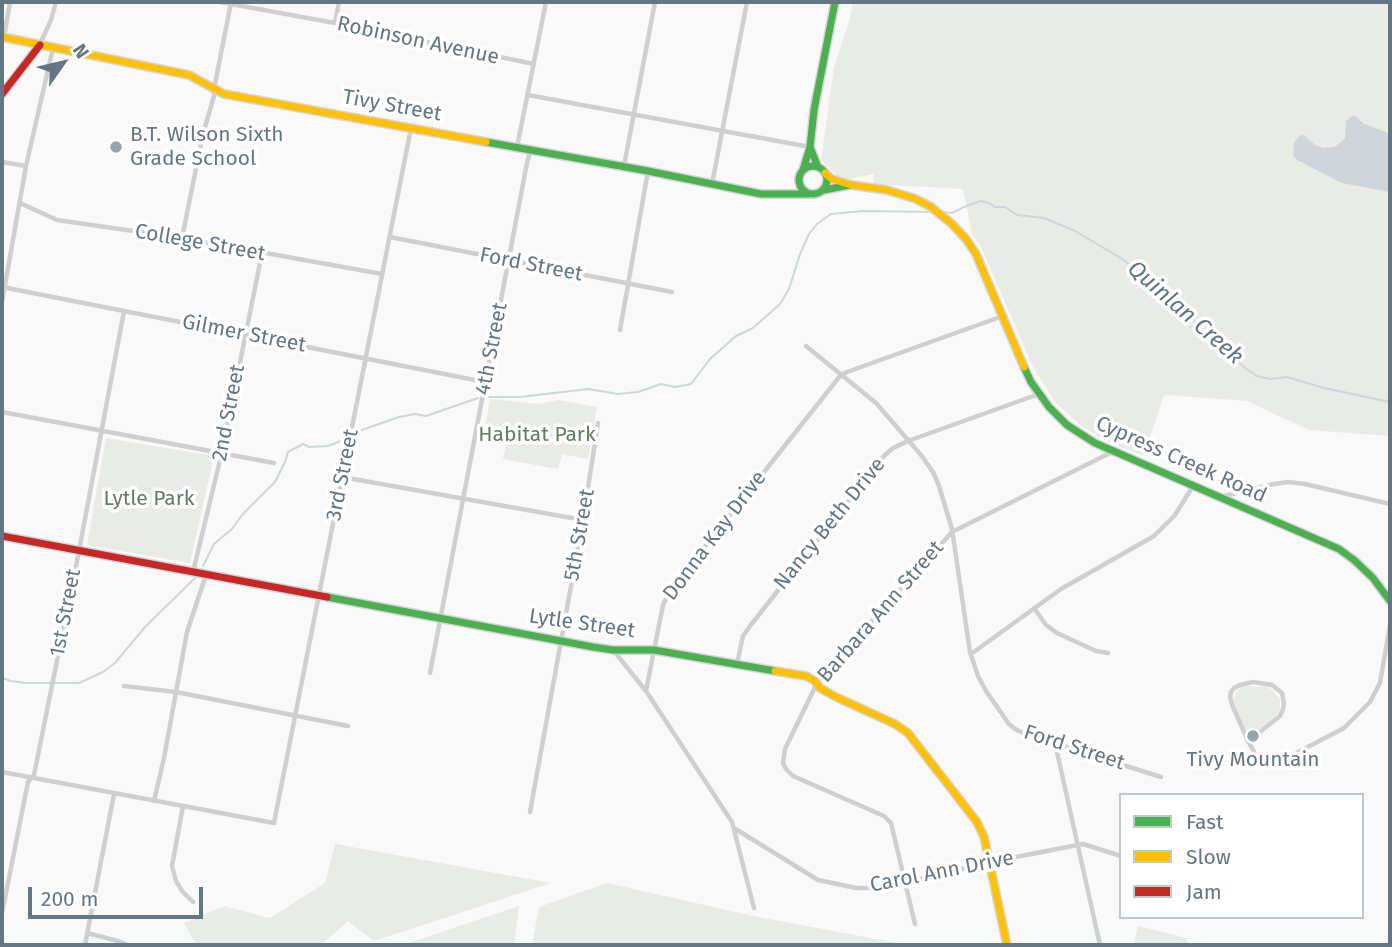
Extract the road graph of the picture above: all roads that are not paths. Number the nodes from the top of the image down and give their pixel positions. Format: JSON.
{"nodes":[{"id":1,"x":10,"y":2,"type":"edge"},
{"id":2,"x":56,"y":2,"type":"edge"},
{"id":3,"x":220,"y":2,"type":"edge"},
{"id":4,"x":340,"y":2,"type":"edge"},
{"id":5,"x":546,"y":2,"type":"edge"},
{"id":6,"x":655,"y":2,"type":"edge"},
{"id":7,"x":747,"y":2,"type":"edge"},
{"id":8,"x":835,"y":2,"type":"edge"},
{"id":9,"x":230,"y":3,"type":"edge"},
{"id":10,"x":335,"y":23,"type":"junction"},
{"id":11,"x":3,"y":38,"type":"edge"},
{"id":12,"x":40,"y":45,"type":"junction"},
{"id":13,"x":53,"y":48,"type":"junction"},
{"id":14,"x":534,"y":64,"type":"junction"},
{"id":15,"x":214,"y":89,"type":"junction"},
{"id":16,"x":2,"y":94,"type":"edge"},
{"id":17,"x":528,"y":95,"type":"junction"},
{"id":18,"x":634,"y":115,"type":"junction"},
{"id":19,"x":411,"y":128,"type":"junction"},
{"id":20,"x":722,"y":131,"type":"junction"},
{"id":21,"x":517,"y":147,"type":"junction"},
{"id":22,"x":810,"y":147,"type":"junction"},
{"id":23,"x":531,"y":149,"type":"junction"},
{"id":24,"x":2,"y":162,"type":"edge"},
{"id":25,"x":26,"y":166,"type":"junction"},
{"id":26,"x":624,"y":167,"type":"junction"},
{"id":27,"x":818,"y":167,"type":"junction"},
{"id":28,"x":803,"y":170,"type":"junction"},
{"id":29,"x":648,"y":171,"type":"junction"},
{"id":30,"x":825,"y":173,"type":"junction"},
{"id":31,"x":798,"y":180,"type":"junction"},
{"id":32,"x":712,"y":184,"type":"junction"},
{"id":33,"x":851,"y":185,"type":"junction"},
{"id":34,"x":822,"y":191,"type":"junction"},
{"id":35,"x":809,"y":194,"type":"junction"},
{"id":36,"x":781,"y":195,"type":"junction"},
{"id":37,"x":20,"y":203,"type":"junction"},
{"id":38,"x":390,"y":237,"type":"junction"},
{"id":39,"x":182,"y":238,"type":"junction"},
{"id":40,"x":262,"y":253,"type":"junction"},
{"id":41,"x":509,"y":260,"type":"junction"},
{"id":42,"x":382,"y":274,"type":"junction"},
{"id":43,"x":628,"y":284,"type":"junction"},
{"id":44,"x":3,"y":287,"type":"edge"},
{"id":45,"x":672,"y":292,"type":"dead end"},
{"id":46,"x":2,"y":302,"type":"edge"},
{"id":47,"x":124,"y":311,"type":"junction"},
{"id":48,"x":1003,"y":316,"type":"junction"},
{"id":49,"x":620,"y":330,"type":"dead end"},
{"id":50,"x":245,"y":334,"type":"junction"},
{"id":51,"x":806,"y":346,"type":"dead end"},
{"id":52,"x":366,"y":358,"type":"junction"},
{"id":53,"x":842,"y":375,"type":"junction"},
{"id":54,"x":486,"y":382,"type":"junction"},
{"id":55,"x":1039,"y":394,"type":"junction"},
{"id":56,"x":2,"y":412,"type":"edge"},
{"id":57,"x":598,"y":423,"type":"dead end"},
{"id":58,"x":101,"y":430,"type":"junction"},
{"id":59,"x":908,"y":441,"type":"junction"},
{"id":60,"x":222,"y":452,"type":"junction"},
{"id":61,"x":1113,"y":452,"type":"junction"},
{"id":62,"x":274,"y":463,"type":"dead end"},
{"id":63,"x":342,"y":477,"type":"junction"},
{"id":64,"x":1193,"y":486,"type":"junction"},
{"id":65,"x":1219,"y":497,"type":"junction"},
{"id":66,"x":463,"y":498,"type":"junction"},
{"id":67,"x":1390,"y":504,"type":"edge"},
{"id":68,"x":583,"y":520,"type":"junction"},
{"id":69,"x":952,"y":532,"type":"junction"},
{"id":70,"x":2,"y":537,"type":"edge"},
{"id":71,"x":79,"y":551,"type":"junction"},
{"id":72,"x":193,"y":573,"type":"junction"},
{"id":73,"x":206,"y":575,"type":"junction"},
{"id":74,"x":318,"y":595,"type":"junction"},
{"id":75,"x":1390,"y":601,"type":"edge"},
{"id":76,"x":1034,"y":608,"type":"junction"},
{"id":77,"x":440,"y":619,"type":"junction"},
{"id":78,"x":1390,"y":625,"type":"edge"},
{"id":79,"x":561,"y":641,"type":"junction"},
{"id":80,"x":613,"y":650,"type":"junction"},
{"id":81,"x":654,"y":650,"type":"junction"},
{"id":82,"x":1108,"y":653,"type":"dead end"},
{"id":83,"x":971,"y":654,"type":"junction"},
{"id":84,"x":737,"y":664,"type":"junction"},
{"id":85,"x":430,"y":673,"type":"dead end"},
{"id":86,"x":817,"y":683,"type":"junction"},
{"id":87,"x":124,"y":686,"type":"dead end"},
{"id":88,"x":646,"y":691,"type":"junction"},
{"id":89,"x":176,"y":692,"type":"junction"},
{"id":90,"x":295,"y":716,"type":"junction"},
{"id":91,"x":348,"y":726,"type":"dead end"},
{"id":92,"x":1248,"y":741,"type":"junction"},
{"id":93,"x":1055,"y":743,"type":"junction"},
{"id":94,"x":2,"y":772,"type":"edge"},
{"id":95,"x":1161,"y":777,"type":"dead end"},
{"id":96,"x":32,"y":778,"type":"junction"},
{"id":97,"x":114,"y":794,"type":"junction"},
{"id":98,"x":155,"y":801,"type":"junction"},
{"id":99,"x":183,"y":806,"type":"junction"},
{"id":100,"x":530,"y":812,"type":"dead end"},
{"id":101,"x":734,"y":828,"type":"junction"},
{"id":102,"x":1078,"y":845,"type":"junction"},
{"id":103,"x":1119,"y":855,"type":"edge"},
{"id":104,"x":990,"y":862,"type":"junction"},
{"id":105,"x":905,"y":883,"type":"junction"},
{"id":106,"x":193,"y":902,"type":"dead end"},
{"id":107,"x":754,"y":908,"type":"dead end"},
{"id":108,"x":2,"y":913,"type":"edge"},
{"id":109,"x":915,"y":924,"type":"dead end"},
{"id":110,"x":87,"y":933,"type":"junction"},
{"id":111,"x":85,"y":945,"type":"edge"},
{"id":112,"x":127,"y":945,"type":"edge"},
{"id":113,"x":1007,"y":945,"type":"edge"},
{"id":114,"x":1100,"y":945,"type":"edge"}],
"edges":[{"from":1,"to":11,"type":"street"},
{"from":2,"to":12,"type":"street"},
{"from":3,"to":9,"type":"street","name":"Robinson Avenue"},
{"from":4,"to":10,"type":"street"},
{"from":5,"to":14,"type":"street"},
{"from":6,"to":18,"type":"street"},
{"from":7,"to":20,"type":"street"},
{"from":8,"to":22,"type":"street"},
{"from":9,"to":10,"type":"street","name":"Robinson Avenue"},
{"from":9,"to":15,"type":"street"},
{"from":10,"to":14,"type":"street","name":"Robinson Avenue"},
{"from":11,"to":12,"type":"street","name":"Tivy Street"},
{"from":12,"to":13,"type":"street","name":"Tivy Street"},
{"from":12,"to":16,"type":"street"},
{"from":13,"to":15,"type":"street","name":"Tivy Street"},
{"from":13,"to":25,"type":"street"},
{"from":14,"to":17,"type":"street"},
{"from":15,"to":19,"type":"street","name":"Tivy Street"},
{"from":15,"to":39,"type":"street"},
{"from":17,"to":18,"type":"street"},
{"from":17,"to":21,"type":"street"},
{"from":18,"to":20,"type":"street"},
{"from":18,"to":26,"type":"street"},
{"from":19,"to":21,"type":"street","name":"Tivy Street"},
{"from":19,"to":38,"type":"street","name":"3rd Street"},
{"from":20,"to":22,"type":"street"},
{"from":20,"to":32,"type":"street"},
{"from":21,"to":23,"type":"street","name":"Tivy Street"},
{"from":22,"to":27,"type":"street"},
{"from":22,"to":28,"type":"street"},
{"from":23,"to":26,"type":"street","name":"Tivy Street"},
{"from":23,"to":41,"type":"street","name":"4th Street"},
{"from":24,"to":25,"type":"street"},
{"from":25,"to":37,"type":"street"},
{"from":26,"to":29,"type":"street","name":"Tivy Street"},
{"from":27,"to":28,"type":"street"},
{"from":27,"to":30,"type":"street"},
{"from":28,"to":31,"type":"street"},
{"from":29,"to":32,"type":"street","name":"Tivy Street"},
{"from":29,"to":43,"type":"street"},
{"from":30,"to":33,"type":"street","name":"Cypress Creek Road"},
{"from":30,"to":34,"type":"street"},
{"from":31,"to":35,"type":"street"},
{"from":31,"to":36,"type":"street"},
{"from":32,"to":36,"type":"street","name":"Tivy Street"},
{"from":33,"to":34,"type":"street","name":"Cypress Creek Road"},
{"from":33,"to":48,"type":"street","name":"Cypress Creek Road"},
{"from":34,"to":35,"type":"street"},
{"from":35,"to":36,"type":"street","name":"Tivy Street"},
{"from":37,"to":39,"type":"street","name":"College Street"},
{"from":37,"to":44,"type":"street"},
{"from":38,"to":41,"type":"street","name":"Ford Street"},
{"from":38,"to":42,"type":"street","name":"3rd Street"},
{"from":39,"to":40,"type":"street","name":"College Street"},
{"from":40,"to":42,"type":"street","name":"College Street"},
{"from":40,"to":50,"type":"street","name":"2nd Street"},
{"from":41,"to":43,"type":"street","name":"Ford Street"},
{"from":41,"to":54,"type":"street","name":"4th Street"},
{"from":42,"to":52,"type":"street","name":"3rd Street"},
{"from":43,"to":45,"type":"street","name":"Ford Street"},
{"from":43,"to":49,"type":"street"},
{"from":44,"to":46,"type":"street"},
{"from":44,"to":47,"type":"street","name":"Gilmer Street"},
{"from":47,"to":50,"type":"street","name":"Gilmer Street"},
{"from":47,"to":58,"type":"street","name":"1st Street"},
{"from":48,"to":53,"type":"street","name":"Donna Kay Drive"},
{"from":48,"to":55,"type":"street","name":"Cypress Creek Road"},
{"from":50,"to":52,"type":"street","name":"Gilmer Street"},
{"from":50,"to":60,"type":"street","name":"2nd Street"},
{"from":51,"to":53,"type":"street","name":"Ford Street"},
{"from":52,"to":54,"type":"street","name":"Gilmer Street"},
{"from":52,"to":63,"type":"street","name":"3rd Street"},
{"from":53,"to":59,"type":"street","name":"Ford Street"},
{"from":53,"to":81,"type":"street","name":"Donna Kay Drive"},
{"from":54,"to":66,"type":"street","name":"4th Street"},
{"from":55,"to":59,"type":"street","name":"Nancy Beth Drive"},
{"from":55,"to":61,"type":"street","name":"Cypress Creek Road"},
{"from":56,"to":58,"type":"street"},
{"from":57,"to":68,"type":"street","name":"5th Street"},
{"from":58,"to":60,"type":"street"},
{"from":58,"to":71,"type":"street","name":"1st Street"},
{"from":59,"to":69,"type":"street","name":"Ford Street"},
{"from":59,"to":84,"type":"street","name":"Nancy Beth Drive"},
{"from":60,"to":62,"type":"street"},
{"from":60,"to":72,"type":"street","name":"2nd Street"},
{"from":61,"to":64,"type":"street","name":"Cypress Creek Road"},
{"from":61,"to":69,"type":"street","name":"Barbara Ann Street"},
{"from":63,"to":66,"type":"street"},
{"from":63,"to":74,"type":"street","name":"3rd Street"},
{"from":64,"to":65,"type":"street","name":"Cypress Creek Road"},
{"from":64,"to":76,"type":"street"},
{"from":65,"to":67,"type":"street"},
{"from":65,"to":75,"type":"street","name":"Cypress Creek Road"},
{"from":66,"to":68,"type":"street"},
{"from":66,"to":77,"type":"street","name":"4th Street"},
{"from":68,"to":79,"type":"street","name":"5th Street"},
{"from":69,"to":83,"type":"street","name":"Ford Street"},
{"from":69,"to":86,"type":"street","name":"Barbara Ann Street"},
{"from":70,"to":71,"type":"street","name":"Lytle Street"},
{"from":71,"to":72,"type":"street","name":"Lytle Street"},
{"from":71,"to":96,"type":"street","name":"1st Street"},
{"from":72,"to":73,"type":"street","name":"Lytle Street"},
{"from":73,"to":74,"type":"street","name":"Lytle Street"},
{"from":73,"to":89,"type":"street"},
{"from":74,"to":77,"type":"street","name":"Lytle Street"},
{"from":74,"to":90,"type":"street","name":"3rd Street"},
{"from":76,"to":82,"type":"street"},
{"from":76,"to":83,"type":"street"},
{"from":77,"to":79,"type":"street","name":"Lytle Street"},
{"from":77,"to":85,"type":"street","name":"4th Street"},
{"from":78,"to":92,"type":"street"},
{"from":79,"to":80,"type":"street","name":"Lytle Street"},
{"from":79,"to":100,"type":"street","name":"5th Street"},
{"from":80,"to":81,"type":"street","name":"Lytle Street"},
{"from":80,"to":88,"type":"street"},
{"from":81,"to":84,"type":"street","name":"Lytle Street"},
{"from":81,"to":88,"type":"street","name":"Donna Kay Drive"},
{"from":83,"to":93,"type":"street","name":"Ford Street"},
{"from":84,"to":86,"type":"street","name":"Lytle Street"},
{"from":86,"to":104,"type":"street","name":"Lytle Street"},
{"from":86,"to":105,"type":"street","name":"Barbara Ann Street"},
{"from":87,"to":89,"type":"street"},
{"from":88,"to":101,"type":"street"},
{"from":89,"to":90,"type":"street"},
{"from":89,"to":98,"type":"street"},
{"from":90,"to":91,"type":"street"},
{"from":90,"to":99,"type":"street","name":"3rd Street"},
{"from":92,"to":92,"type":"street"},
{"from":93,"to":95,"type":"street","name":"Ford Street"},
{"from":93,"to":102,"type":"street"},
{"from":94,"to":96,"type":"street"},
{"from":96,"to":97,"type":"street"},
{"from":96,"to":108,"type":"street","name":"1st Street"},
{"from":97,"to":98,"type":"street"},
{"from":97,"to":110,"type":"street"},
{"from":98,"to":99,"type":"street"},
{"from":99,"to":106,"type":"street"},
{"from":101,"to":105,"type":"street","name":"Carol Ann Drive"},
{"from":101,"to":107,"type":"street"},
{"from":102,"to":103,"type":"street","name":"Carol Ann Drive"},
{"from":102,"to":104,"type":"street","name":"Carol Ann Drive"},
{"from":102,"to":114,"type":"street"},
{"from":104,"to":105,"type":"street","name":"Carol Ann Drive"},
{"from":104,"to":113,"type":"street","name":"Lytle Street"},
{"from":105,"to":109,"type":"street","name":"Barbara Ann Street"},
{"from":110,"to":111,"type":"street"},
{"from":110,"to":112,"type":"street"}]}
